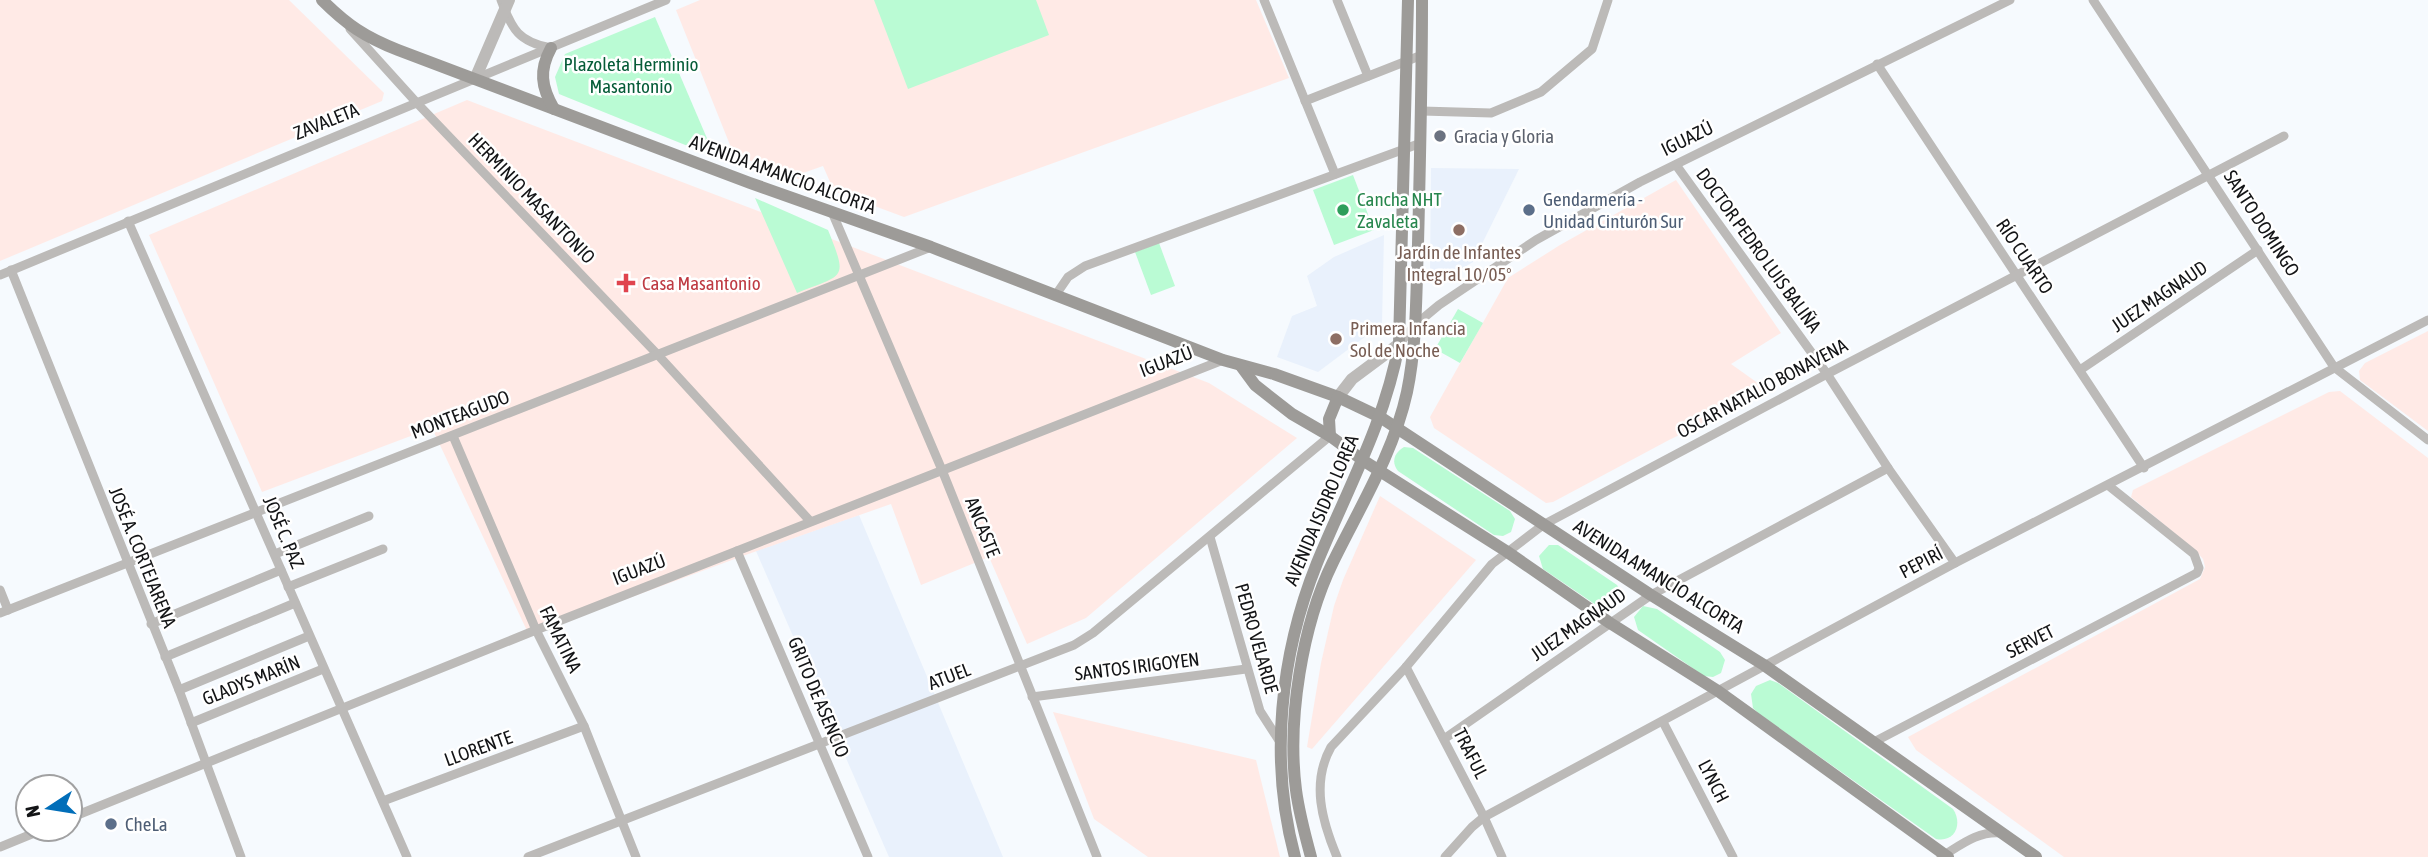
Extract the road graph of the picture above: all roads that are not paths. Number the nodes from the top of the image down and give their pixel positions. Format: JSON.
{"nodes":[{"id":1,"x":322,"y":0,"type":"edge"},
{"id":2,"x":666,"y":0,"type":"edge"},
{"id":3,"x":1264,"y":0,"type":"edge"},
{"id":4,"x":1337,"y":0,"type":"edge"},
{"id":5,"x":1408,"y":0,"type":"edge"},
{"id":6,"x":1422,"y":0,"type":"edge"},
{"id":7,"x":1608,"y":0,"type":"edge"},
{"id":8,"x":2010,"y":0,"type":"edge"},
{"id":9,"x":2093,"y":0,"type":"edge"},
{"id":10,"x":505,"y":3,"type":"edge"},
{"id":11,"x":344,"y":22,"type":"junction"},
{"id":12,"x":551,"y":48,"type":"junction"},
{"id":13,"x":1422,"y":55,"type":"junction"},
{"id":14,"x":1408,"y":61,"type":"junction"},
{"id":15,"x":1877,"y":64,"type":"junction"},
{"id":16,"x":1368,"y":76,"type":"junction"},
{"id":17,"x":475,"y":79,"type":"junction"},
{"id":18,"x":1305,"y":101,"type":"junction"},
{"id":19,"x":416,"y":102,"type":"junction"},
{"id":20,"x":555,"y":109,"type":"junction"},
{"id":21,"x":1422,"y":111,"type":"junction"},
{"id":22,"x":2284,"y":136,"type":"dead end"},
{"id":23,"x":1421,"y":143,"type":"junction"},
{"id":24,"x":1405,"y":149,"type":"junction"},
{"id":25,"x":1676,"y":165,"type":"junction"},
{"id":26,"x":1335,"y":174,"type":"junction"},
{"id":27,"x":2208,"y":174,"type":"junction"},
{"id":28,"x":832,"y":212,"type":"junction"},
{"id":29,"x":128,"y":221,"type":"junction"},
{"id":30,"x":931,"y":247,"type":"junction"},
{"id":31,"x":2259,"y":250,"type":"junction"},
{"id":32,"x":10,"y":270,"type":"junction"},
{"id":33,"x":0,"y":275,"type":"edge"},
{"id":34,"x":2017,"y":275,"type":"junction"},
{"id":35,"x":859,"y":276,"type":"junction"},
{"id":36,"x":1055,"y":296,"type":"junction"},
{"id":37,"x":2428,"y":320,"type":"edge"},
{"id":38,"x":1415,"y":325,"type":"junction"},
{"id":39,"x":1399,"y":344,"type":"junction"},
{"id":40,"x":657,"y":355,"type":"junction"},
{"id":41,"x":1223,"y":360,"type":"junction"},
{"id":42,"x":1241,"y":366,"type":"junction"},
{"id":43,"x":2334,"y":367,"type":"junction"},
{"id":44,"x":2080,"y":370,"type":"junction"},
{"id":45,"x":1827,"y":373,"type":"junction"},
{"id":46,"x":1338,"y":397,"type":"junction"},
{"id":47,"x":1380,"y":417,"type":"junction"},
{"id":48,"x":1396,"y":426,"type":"junction"},
{"id":49,"x":453,"y":436,"type":"junction"},
{"id":50,"x":1330,"y":436,"type":"junction"},
{"id":51,"x":2428,"y":440,"type":"edge"},
{"id":52,"x":1364,"y":461,"type":"junction"},
{"id":53,"x":1888,"y":468,"type":"junction"},
{"id":54,"x":2144,"y":468,"type":"junction"},
{"id":55,"x":942,"y":470,"type":"junction"},
{"id":56,"x":1379,"y":470,"type":"junction"},
{"id":57,"x":2109,"y":486,"type":"junction"},
{"id":58,"x":256,"y":512,"type":"junction"},
{"id":59,"x":369,"y":516,"type":"dead end"},
{"id":60,"x":810,"y":521,"type":"junction"},
{"id":61,"x":1543,"y":525,"type":"junction"},
{"id":62,"x":1210,"y":537,"type":"junction"},
{"id":63,"x":383,"y":549,"type":"dead end"},
{"id":64,"x":737,"y":551,"type":"junction"},
{"id":65,"x":1506,"y":551,"type":"junction"},
{"id":66,"x":275,"y":554,"type":"junction"},
{"id":67,"x":1955,"y":563,"type":"junction"},
{"id":68,"x":127,"y":564,"type":"junction"},
{"id":69,"x":281,"y":570,"type":"junction"},
{"id":70,"x":288,"y":587,"type":"junction"},
{"id":71,"x":0,"y":590,"type":"edge"},
{"id":72,"x":1651,"y":595,"type":"junction"},
{"id":73,"x":295,"y":603,"type":"junction"},
{"id":74,"x":4,"y":611,"type":"edge"},
{"id":75,"x":1610,"y":622,"type":"junction"},
{"id":76,"x":152,"y":624,"type":"junction"},
{"id":77,"x":536,"y":630,"type":"junction"},
{"id":78,"x":309,"y":636,"type":"junction"},
{"id":79,"x":165,"y":657,"type":"junction"},
{"id":80,"x":1764,"y":664,"type":"junction"},
{"id":81,"x":1020,"y":667,"type":"junction"},
{"id":82,"x":1406,"y":667,"type":"junction"},
{"id":83,"x":323,"y":669,"type":"junction"},
{"id":84,"x":1246,"y":669,"type":"junction"},
{"id":85,"x":178,"y":690,"type":"junction"},
{"id":86,"x":1718,"y":691,"type":"junction"},
{"id":87,"x":1032,"y":697,"type":"junction"},
{"id":88,"x":340,"y":708,"type":"junction"},
{"id":89,"x":1663,"y":722,"type":"junction"},
{"id":90,"x":191,"y":723,"type":"junction"},
{"id":91,"x":584,"y":726,"type":"junction"},
{"id":92,"x":1444,"y":739,"type":"junction"},
{"id":93,"x":1874,"y":742,"type":"junction"},
{"id":94,"x":1281,"y":743,"type":"junction"},
{"id":95,"x":821,"y":744,"type":"junction"},
{"id":96,"x":206,"y":763,"type":"junction"},
{"id":97,"x":383,"y":802,"type":"junction"},
{"id":98,"x":84,"y":812,"type":"edge"},
{"id":99,"x":1484,"y":817,"type":"junction"},
{"id":100,"x":621,"y":822,"type":"junction"},
{"id":101,"x":2003,"y":833,"type":"junction"},
{"id":102,"x":1944,"y":856,"type":"edge"},
{"id":103,"x":241,"y":857,"type":"edge"},
{"id":104,"x":407,"y":857,"type":"edge"},
{"id":105,"x":528,"y":857,"type":"edge"},
{"id":106,"x":636,"y":857,"type":"edge"},
{"id":107,"x":868,"y":857,"type":"edge"},
{"id":108,"x":1097,"y":857,"type":"edge"},
{"id":109,"x":1294,"y":857,"type":"edge"},
{"id":110,"x":1311,"y":857,"type":"edge"},
{"id":111,"x":1337,"y":857,"type":"edge"},
{"id":112,"x":1445,"y":857,"type":"edge"},
{"id":113,"x":1502,"y":857,"type":"edge"},
{"id":114,"x":1734,"y":857,"type":"edge"},
{"id":115,"x":2036,"y":857,"type":"edge"}],
"edges":[{"from":1,"to":11,"type":"main road","name":"AVENIDA AMANCIO ALCORTA"},
{"from":2,"to":12,"type":"street","name":"ZAVALETA"},
{"from":3,"to":18,"type":"street"},
{"from":4,"to":16,"type":"street"},
{"from":5,"to":14,"type":"main road","name":"AVENIDA ISIDRO LOREA"},
{"from":6,"to":13,"type":"main road","name":"AVENIDA ISIDRO LOREA"},
{"from":7,"to":21,"type":"street"},
{"from":8,"to":15,"type":"street","name":"IGUAZÚ"},
{"from":9,"to":27,"type":"street","name":"SANTO DOMINGO"},
{"from":10,"to":12,"type":"street"},
{"from":10,"to":17,"type":"street"},
{"from":11,"to":17,"type":"main road","name":"AVENIDA AMANCIO ALCORTA"},
{"from":11,"to":19,"type":"street","name":"HERMINIO MASANTONIO"},
{"from":12,"to":17,"type":"street","name":"ZAVALETA"},
{"from":12,"to":20,"type":"main road"},
{"from":13,"to":14,"type":"street"},
{"from":13,"to":21,"type":"main road","name":"AVENIDA ISIDRO LOREA"},
{"from":14,"to":16,"type":"street"},
{"from":14,"to":24,"type":"main road","name":"AVENIDA ISIDRO LOREA"},
{"from":15,"to":25,"type":"street","name":"IGUAZÚ"},
{"from":15,"to":34,"type":"street","name":"RÍO CUARTO"},
{"from":16,"to":18,"type":"street"},
{"from":17,"to":19,"type":"street","name":"ZAVALETA"},
{"from":17,"to":20,"type":"main road","name":"AVENIDA AMANCIO ALCORTA"},
{"from":18,"to":26,"type":"street"},
{"from":19,"to":29,"type":"street","name":"ZAVALETA"},
{"from":19,"to":40,"type":"street","name":"HERMINIO MASANTONIO"},
{"from":20,"to":28,"type":"main road","name":"AVENIDA AMANCIO ALCORTA"},
{"from":21,"to":23,"type":"main road","name":"AVENIDA ISIDRO LOREA"},
{"from":22,"to":27,"type":"street","name":"OSCAR NATALIO BONAVENA"},
{"from":23,"to":24,"type":"street"},
{"from":23,"to":38,"type":"main road","name":"AVENIDA ISIDRO LOREA"},
{"from":24,"to":26,"type":"street"},
{"from":24,"to":39,"type":"main road","name":"AVENIDA ISIDRO LOREA"},
{"from":25,"to":38,"type":"street","name":"IGUAZÚ"},
{"from":25,"to":45,"type":"street","name":"DOCTOR PEDRO LUIS BALIÑA"},
{"from":26,"to":36,"type":"street"},
{"from":27,"to":31,"type":"street","name":"SANTO DOMINGO"},
{"from":27,"to":34,"type":"street","name":"OSCAR NATALIO BONAVENA"},
{"from":28,"to":30,"type":"main road","name":"AVENIDA AMANCIO ALCORTA"},
{"from":28,"to":35,"type":"street","name":"ANCASTE"},
{"from":29,"to":32,"type":"street","name":"ZAVALETA"},
{"from":29,"to":58,"type":"street","name":"JOSÉ C. PAZ"},
{"from":30,"to":35,"type":"street","name":"MONTEAGUDO"},
{"from":30,"to":36,"type":"main road","name":"AVENIDA AMANCIO ALCORTA"},
{"from":31,"to":43,"type":"street","name":"SANTO DOMINGO"},
{"from":31,"to":44,"type":"street","name":"JUEZ MAGNAUD"},
{"from":32,"to":33,"type":"street","name":"ZAVALETA"},
{"from":32,"to":68,"type":"street","name":"JOSÉ A. CORTEJARENA"},
{"from":34,"to":44,"type":"street","name":"RÍO CUARTO"},
{"from":34,"to":45,"type":"street","name":"OSCAR NATALIO BONAVENA"},
{"from":35,"to":40,"type":"street","name":"MONTEAGUDO"},
{"from":35,"to":55,"type":"street","name":"ANCASTE"},
{"from":36,"to":41,"type":"main road","name":"AVENIDA AMANCIO ALCORTA"},
{"from":37,"to":43,"type":"street","name":"PEPIRÍ"},
{"from":38,"to":39,"type":"street","name":"IGUAZÚ"},
{"from":38,"to":48,"type":"main road","name":"AVENIDA ISIDRO LOREA"},
{"from":39,"to":46,"type":"street","name":"IGUAZÚ"},
{"from":39,"to":47,"type":"main road","name":"AVENIDA ISIDRO LOREA"},
{"from":40,"to":49,"type":"street","name":"MONTEAGUDO"},
{"from":40,"to":60,"type":"street","name":"HERMINIO MASANTONIO"},
{"from":41,"to":42,"type":"main road","name":"AVENIDA AMANCIO ALCORTA"},
{"from":41,"to":55,"type":"street","name":"IGUAZÚ"},
{"from":42,"to":46,"type":"main road","name":"AVENIDA AMANCIO ALCORTA"},
{"from":42,"to":50,"type":"main road","name":"AVENIDA AMANCIO ALCORTA"},
{"from":43,"to":51,"type":"street","name":"SANTO DOMINGO"},
{"from":43,"to":54,"type":"street","name":"PEPIRÍ"},
{"from":44,"to":54,"type":"street","name":"RÍO CUARTO"},
{"from":45,"to":53,"type":"street","name":"DOCTOR PEDRO LUIS BALIÑA"},
{"from":45,"to":61,"type":"street","name":"OSCAR NATALIO BONAVENA"},
{"from":46,"to":47,"type":"main road","name":"AVENIDA AMANCIO ALCORTA"},
{"from":46,"to":50,"type":"main road"},
{"from":47,"to":48,"type":"main road","name":"AVENIDA AMANCIO ALCORTA"},
{"from":47,"to":52,"type":"main road","name":"AVENIDA ISIDRO LOREA"},
{"from":48,"to":56,"type":"main road","name":"AVENIDA ISIDRO LOREA"},
{"from":48,"to":61,"type":"main road","name":"AVENIDA AMANCIO ALCORTA"},
{"from":49,"to":58,"type":"street","name":"MONTEAGUDO"},
{"from":49,"to":77,"type":"street","name":"FAMATINA"},
{"from":50,"to":52,"type":"main road","name":"AVENIDA AMANCIO ALCORTA"},
{"from":50,"to":62,"type":"street","name":"ATUEL"},
{"from":52,"to":56,"type":"main road","name":"AVENIDA AMANCIO ALCORTA"},
{"from":52,"to":94,"type":"main road","name":"AVENIDA ISIDRO LOREA"},
{"from":53,"to":67,"type":"street","name":"DOCTOR PEDRO LUIS BALIÑA"},
{"from":53,"to":72,"type":"street","name":"JUEZ MAGNAUD"},
{"from":54,"to":57,"type":"street","name":"PEPIRÍ"},
{"from":55,"to":60,"type":"street","name":"IGUAZÚ"},
{"from":55,"to":81,"type":"street","name":"ANCASTE"},
{"from":56,"to":65,"type":"main road","name":"AVENIDA AMANCIO ALCORTA"},
{"from":56,"to":110,"type":"main road","name":"AVENIDA ISIDRO LOREA"},
{"from":57,"to":67,"type":"street","name":"PEPIRÍ"},
{"from":57,"to":93,"type":"street","name":"SERVET"},
{"from":58,"to":66,"type":"street","name":"JOSÉ C. PAZ"},
{"from":58,"to":68,"type":"street","name":"MONTEAGUDO"},
{"from":59,"to":66,"type":"street"},
{"from":60,"to":64,"type":"street","name":"IGUAZÚ"},
{"from":61,"to":65,"type":"street","name":"OSCAR NATALIO BONAVENA"},
{"from":61,"to":72,"type":"main road","name":"AVENIDA AMANCIO ALCORTA"},
{"from":62,"to":81,"type":"street","name":"ATUEL"},
{"from":62,"to":84,"type":"street","name":"PEDRO VELARDE"},
{"from":63,"to":70,"type":"street"},
{"from":64,"to":77,"type":"street","name":"IGUAZÚ"},
{"from":64,"to":95,"type":"street","name":"GRITO DE ASENCIO"},
{"from":65,"to":75,"type":"main road","name":"AVENIDA AMANCIO ALCORTA"},
{"from":65,"to":82,"type":"street","name":"OSCAR NATALIO BONAVENA"},
{"from":66,"to":69,"type":"street","name":"JOSÉ C. PAZ"},
{"from":67,"to":80,"type":"street","name":"PEPIRÍ"},
{"from":68,"to":74,"type":"street","name":"MONTEAGUDO"},
{"from":68,"to":76,"type":"street","name":"JOSÉ A. CORTEJARENA"},
{"from":69,"to":70,"type":"street","name":"JOSÉ C. PAZ"},
{"from":69,"to":76,"type":"street"},
{"from":70,"to":73,"type":"street","name":"JOSÉ C. PAZ"},
{"from":71,"to":74,"type":"street"},
{"from":72,"to":75,"type":"street","name":"JUEZ MAGNAUD"},
{"from":72,"to":80,"type":"main road","name":"AVENIDA AMANCIO ALCORTA"},
{"from":73,"to":78,"type":"street","name":"JOSÉ C. PAZ"},
{"from":73,"to":79,"type":"street"},
{"from":75,"to":86,"type":"main road","name":"AVENIDA AMANCIO ALCORTA"},
{"from":75,"to":92,"type":"street","name":"JUEZ MAGNAUD"},
{"from":76,"to":79,"type":"street","name":"JOSÉ A. CORTEJARENA"},
{"from":77,"to":88,"type":"street","name":"IGUAZÚ"},
{"from":77,"to":91,"type":"street","name":"FAMATINA"},
{"from":78,"to":83,"type":"street","name":"JOSÉ C. PAZ"},
{"from":78,"to":85,"type":"street"},
{"from":79,"to":85,"type":"street","name":"JOSÉ A. CORTEJARENA"},
{"from":80,"to":86,"type":"street","name":"PEPIRÍ"},
{"from":80,"to":93,"type":"main road","name":"AVENIDA AMANCIO ALCORTA"},
{"from":81,"to":87,"type":"street","name":"ANCASTE"},
{"from":81,"to":95,"type":"street","name":"ATUEL"},
{"from":82,"to":92,"type":"street","name":"TRAFUL"},
{"from":82,"to":111,"type":"street","name":"OSCAR NATALIO BONAVENA"},
{"from":83,"to":88,"type":"street","name":"JOSÉ C. PAZ"},
{"from":83,"to":90,"type":"street","name":"GLADYS MARÍN"},
{"from":84,"to":87,"type":"street","name":"SANTOS IRIGOYEN"},
{"from":84,"to":94,"type":"street","name":"PEDRO VELARDE"},
{"from":85,"to":90,"type":"street","name":"JOSÉ A. CORTEJARENA"},
{"from":86,"to":89,"type":"street","name":"PEPIRÍ"},
{"from":86,"to":102,"type":"main road","name":"AVENIDA AMANCIO ALCORTA"},
{"from":87,"to":108,"type":"street","name":"ANCASTE"},
{"from":88,"to":96,"type":"street","name":"IGUAZÚ"},
{"from":88,"to":97,"type":"street","name":"JOSÉ C. PAZ"},
{"from":89,"to":99,"type":"street","name":"PEPIRÍ"},
{"from":89,"to":114,"type":"street","name":"LYNCH"},
{"from":90,"to":96,"type":"street","name":"JOSÉ A. CORTEJARENA"},
{"from":91,"to":97,"type":"street","name":"LLORENTE"},
{"from":91,"to":100,"type":"street","name":"FAMATINA"},
{"from":92,"to":99,"type":"street","name":"TRAFUL"},
{"from":93,"to":101,"type":"main road","name":"AVENIDA AMANCIO ALCORTA"},
{"from":94,"to":109,"type":"main road","name":"AVENIDA ISIDRO LOREA"},
{"from":95,"to":100,"type":"street","name":"ATUEL"},
{"from":95,"to":107,"type":"street","name":"GRITO DE ASENCIO"},
{"from":96,"to":98,"type":"street","name":"IGUAZÚ"},
{"from":96,"to":103,"type":"street","name":"JOSÉ A. CORTEJARENA"},
{"from":97,"to":104,"type":"street","name":"JOSÉ C. PAZ"},
{"from":99,"to":112,"type":"street","name":"PEPIRÍ"},
{"from":99,"to":113,"type":"street","name":"TRAFUL"},
{"from":100,"to":105,"type":"street","name":"ATUEL"},
{"from":100,"to":106,"type":"street","name":"FAMATINA"},
{"from":101,"to":102,"type":"street"},
{"from":101,"to":115,"type":"main road","name":"AVENIDA AMANCIO ALCORTA"}]}
